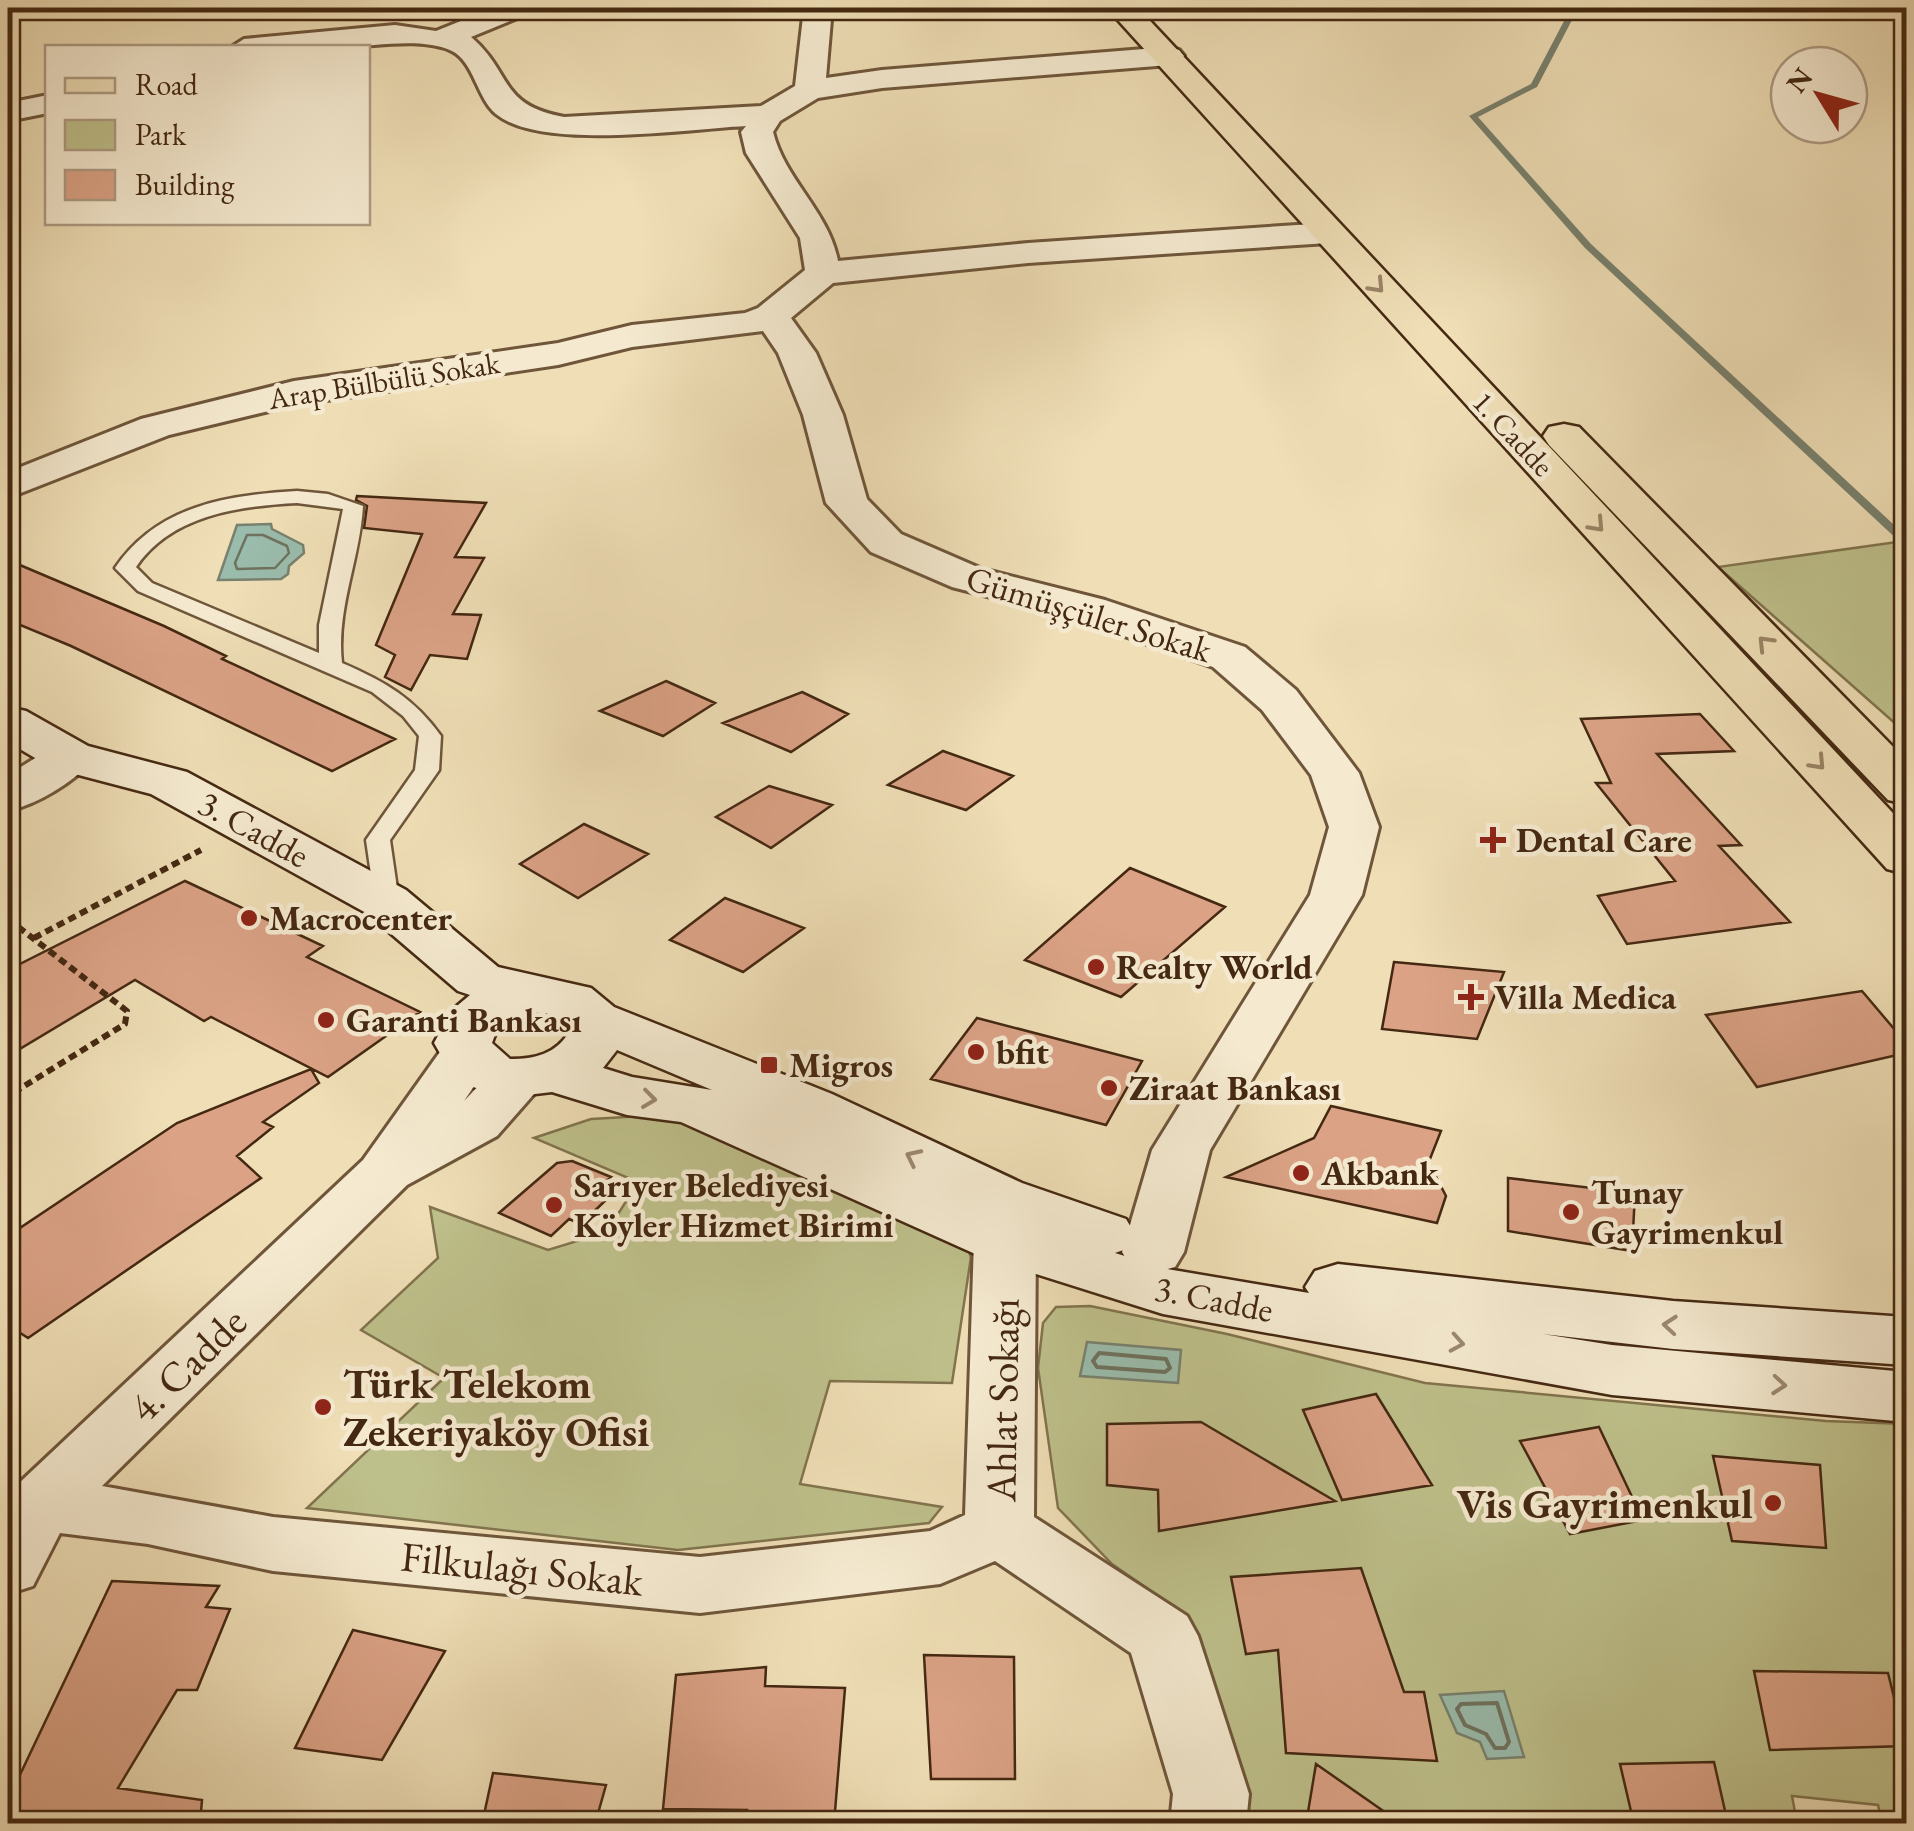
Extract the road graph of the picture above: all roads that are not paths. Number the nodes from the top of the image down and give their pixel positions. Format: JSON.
{"nodes":[{"id":1,"x":517,"y":8,"type":"edge"},
{"id":2,"x":818,"y":8,"type":"edge"},
{"id":3,"x":1122,"y":8,"type":"edge"},
{"id":4,"x":1148,"y":8,"type":"edge"},
{"id":5,"x":442,"y":39,"type":"junction"},
{"id":6,"x":276,"y":45,"type":"edge"},
{"id":7,"x":1168,"y":56,"type":"junction"},
{"id":8,"x":810,"y":90,"type":"junction"},
{"id":9,"x":45,"y":105,"type":"edge"},
{"id":10,"x":8,"y":112,"type":"edge"},
{"id":11,"x":768,"y":115,"type":"junction"},
{"id":12,"x":1328,"y":233,"type":"junction"},
{"id":13,"x":823,"y":272,"type":"junction"},
{"id":14,"x":771,"y":316,"type":"junction"},
{"id":15,"x":8,"y":486,"type":"edge"},
{"id":16,"x":332,"y":666,"type":"junction"},
{"id":17,"x":8,"y":722,"type":"edge"},
{"id":18,"x":70,"y":757,"type":"junction"},
{"id":19,"x":1906,"y":789,"type":"edge"},
{"id":20,"x":8,"y":796,"type":"edge"},
{"id":21,"x":1906,"y":858,"type":"edge"},
{"id":22,"x":387,"y":902,"type":"junction"},
{"id":23,"x":491,"y":1009,"type":"junction"},
{"id":24,"x":595,"y":1020,"type":"junction"},
{"id":25,"x":538,"y":1075,"type":"junction"},
{"id":26,"x":384,"y":1174,"type":"junction"},
{"id":27,"x":1005,"y":1241,"type":"junction"},
{"id":28,"x":1153,"y":1252,"type":"junction"},
{"id":29,"x":1906,"y":1341,"type":"edge"},
{"id":30,"x":1906,"y":1397,"type":"edge"},
{"id":31,"x":40,"y":1504,"type":"junction"},
{"id":32,"x":999,"y":1529,"type":"junction"},
{"id":33,"x":8,"y":1567,"type":"edge"},
{"id":34,"x":1208,"y":1824,"type":"edge"}],
"edges":[{"from":1,"to":5,"type":"street"},
{"from":2,"to":8,"type":"street"},
{"from":3,"to":7,"type":"main road","name":"1. Cadde"},
{"from":19,"to":4,"type":"main road","name":"1. Cadde","one_way":true},
{"from":5,"to":6,"type":"street"},
{"from":5,"to":11,"type":"street"},
{"from":7,"to":8,"type":"street"},
{"from":7,"to":12,"type":"main road","name":"1. Cadde"},
{"from":8,"to":11,"type":"street"},
{"from":9,"to":10,"type":"street"},
{"from":11,"to":13,"type":"street"},
{"from":12,"to":13,"type":"street"},
{"from":12,"to":21,"type":"main road","name":"1. Cadde","one_way":true},
{"from":13,"to":14,"type":"street"},
{"from":14,"to":15,"type":"street","name":"Arap Bülbülü Sokak"},
{"from":14,"to":28,"type":"street","name":"Gümüşçüler Sokak"},
{"from":16,"to":16,"type":"lane"},
{"from":16,"to":22,"type":"lane"},
{"from":17,"to":18,"type":"main road","name":"3. Cadde"},
{"from":18,"to":20,"type":"street"},
{"from":18,"to":22,"type":"main road","name":"3. Cadde"},
{"from":22,"to":23,"type":"main road","name":"3. Cadde"},
{"from":23,"to":24,"type":"main road","name":"3. Cadde"},
{"from":23,"to":25,"type":"main road","name":"3. Cadde"},
{"from":23,"to":26,"type":"street"},
{"from":24,"to":25,"type":"main road"},
{"from":28,"to":24,"type":"main road","name":"3. Cadde","one_way":true},
{"from":25,"to":26,"type":"street"},
{"from":25,"to":27,"type":"main road","name":"3. Cadde","one_way":true},
{"from":26,"to":31,"type":"street","name":"4. Cadde"},
{"from":27,"to":30,"type":"main road","name":"3. Cadde","one_way":true},
{"from":27,"to":32,"type":"street","name":"Ahlat Sokağı"},
{"from":29,"to":28,"type":"main road","name":"3. Cadde","one_way":true},
{"from":31,"to":32,"type":"street","name":"Filkulağı Sokak"},
{"from":31,"to":33,"type":"street","name":"4. Cadde"},
{"from":32,"to":34,"type":"street","name":"Ahlat Sokağı"}]}
